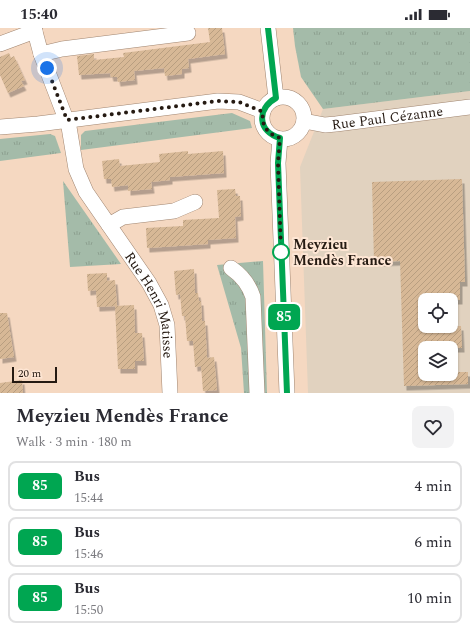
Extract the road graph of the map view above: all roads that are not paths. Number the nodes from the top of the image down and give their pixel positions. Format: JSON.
{"nodes":[{"id":1,"x":268,"y":28,"type":"edge"},
{"id":2,"x":34,"y":30,"type":"edge"},
{"id":3,"x":188,"y":32,"type":"dead end"},
{"id":4,"x":0,"y":44,"type":"edge"},
{"id":5,"x":41,"y":54,"type":"junction"},
{"id":6,"x":276,"y":98,"type":"junction"},
{"id":7,"x":470,"y":107,"type":"edge"},
{"id":8,"x":263,"y":112,"type":"junction"},
{"id":9,"x":67,"y":120,"type":"junction"},
{"id":10,"x":304,"y":121,"type":"junction"},
{"id":11,"x":0,"y":127,"type":"edge"},
{"id":12,"x":280,"y":138,"type":"junction"},
{"id":13,"x":195,"y":202,"type":"dead end"},
{"id":14,"x":109,"y":225,"type":"junction"},
{"id":15,"x":230,"y":268,"type":"dead end"},
{"id":16,"x":170,"y":393,"type":"edge"},
{"id":17,"x":257,"y":393,"type":"edge"},
{"id":18,"x":287,"y":393,"type":"edge"}],
"edges":[{"from":1,"to":6,"type":"street"},
{"from":2,"to":4,"type":"street"},
{"from":2,"to":5,"type":"street","name":"Rue Henri Matisse"},
{"from":3,"to":5,"type":"street"},
{"from":5,"to":9,"type":"street","name":"Rue Henri Matisse"},
{"from":6,"to":8,"type":"street"},
{"from":6,"to":10,"type":"street"},
{"from":7,"to":10,"type":"street","name":"Rue Paul Cézanne"},
{"from":8,"to":9,"type":"street"},
{"from":8,"to":12,"type":"street"},
{"from":9,"to":11,"type":"street"},
{"from":9,"to":14,"type":"street","name":"Rue Henri Matisse"},
{"from":10,"to":12,"type":"street"},
{"from":12,"to":18,"type":"street"},
{"from":13,"to":14,"type":"street"},
{"from":14,"to":16,"type":"street","name":"Rue Henri Matisse"},
{"from":15,"to":17,"type":"street"}]}
